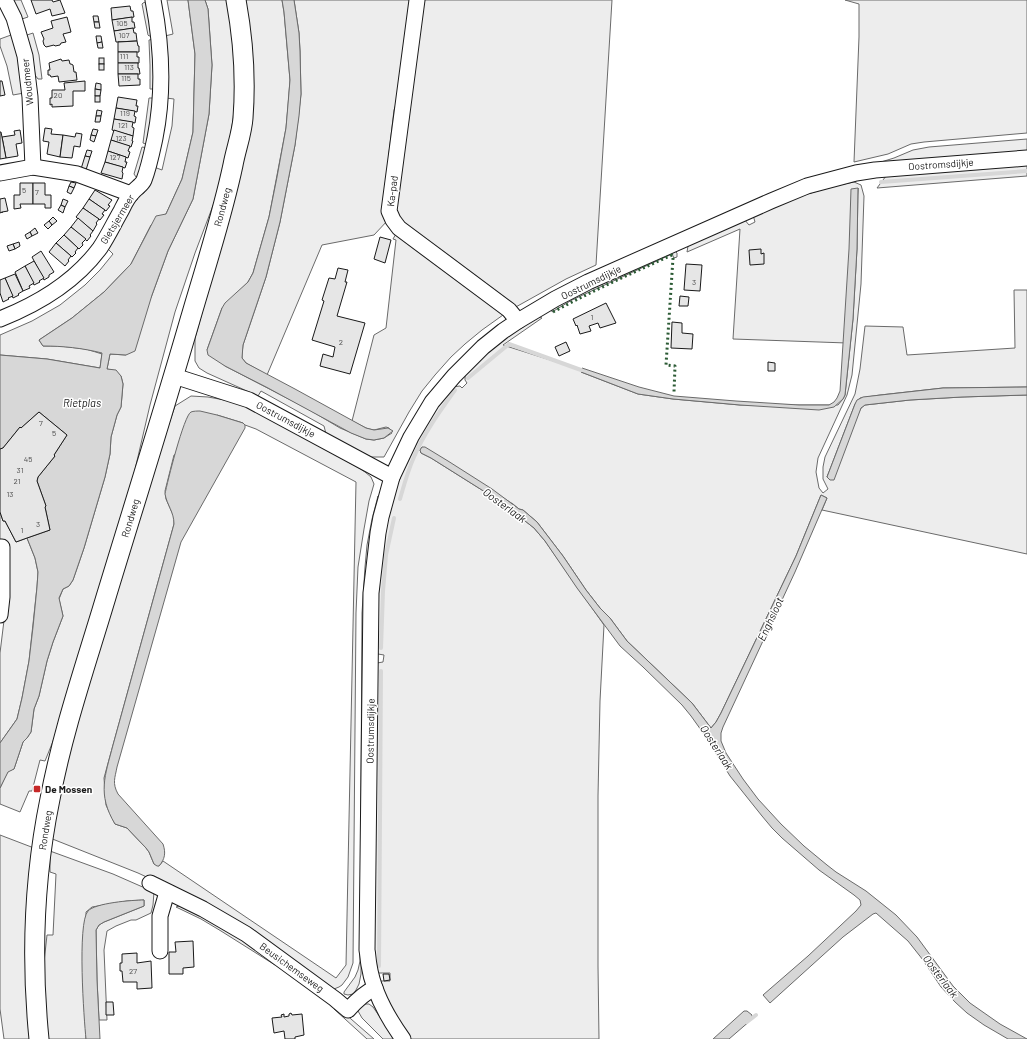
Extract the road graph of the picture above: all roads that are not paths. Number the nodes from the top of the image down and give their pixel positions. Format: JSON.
{"nodes":[{"id":1,"x":5,"y":0,"type":"edge"},
{"id":2,"x":153,"y":0,"type":"edge"},
{"id":3,"x":236,"y":0,"type":"edge"},
{"id":4,"x":417,"y":0,"type":"edge"},
{"id":5,"x":1027,"y":158,"type":"edge"},
{"id":6,"x":33,"y":167,"type":"junction"},
{"id":7,"x":0,"y":173,"type":"edge"},
{"id":8,"x":856,"y":173,"type":"joint"},
{"id":9,"x":131,"y":194,"type":"junction"},
{"id":10,"x":0,"y":319,"type":"edge"},
{"id":11,"x":518,"y":321,"type":"junction"},
{"id":12,"x":174,"y":376,"type":"junction"},
{"id":13,"x":392,"y":476,"type":"junction"},
{"id":14,"x":1,"y":547,"type":"edge"},
{"id":15,"x":0,"y":614,"type":"edge"},
{"id":16,"x":150,"y":883,"type":"dead end"},
{"id":17,"x":167,"y":892,"type":"junction"},
{"id":18,"x":160,"y":951,"type":"dead end"},
{"id":19,"x":375,"y":988,"type":"junction"},
{"id":20,"x":39,"y":1039,"type":"edge"},
{"id":21,"x":403,"y":1039,"type":"edge"}],
"edges":[{"from":1,"to":6,"type":"street","name":"Woudmeer"},
{"from":2,"to":9,"type":"street","name":"Gletsjermeer"},
{"from":3,"to":12,"type":"main road","name":"Rondweg"},
{"from":4,"to":11,"type":"street","name":"Ka-pad"},
{"from":5,"to":8,"type":"street","name":"Oostromsdijkje"},
{"from":6,"to":7,"type":"street"},
{"from":6,"to":9,"type":"street"},
{"from":8,"to":11,"type":"street","name":"Oostrumsdijkje"},
{"from":9,"to":10,"type":"street","name":"Gletsjermeer"},
{"from":11,"to":13,"type":"street","name":"Oostrumsdijkje"},
{"from":12,"to":13,"type":"street","name":"Oostrumsdijkje"},
{"from":12,"to":20,"type":"main road","name":"Rondweg"},
{"from":13,"to":19,"type":"street","name":"Oostrumsdijkje"},
{"from":14,"to":15,"type":"street"},
{"from":16,"to":17,"type":"street","name":"Beusichemseweg"},
{"from":17,"to":18,"type":"street"},
{"from":17,"to":19,"type":"street","name":"Beusichemseweg"},
{"from":19,"to":21,"type":"street"}]}
